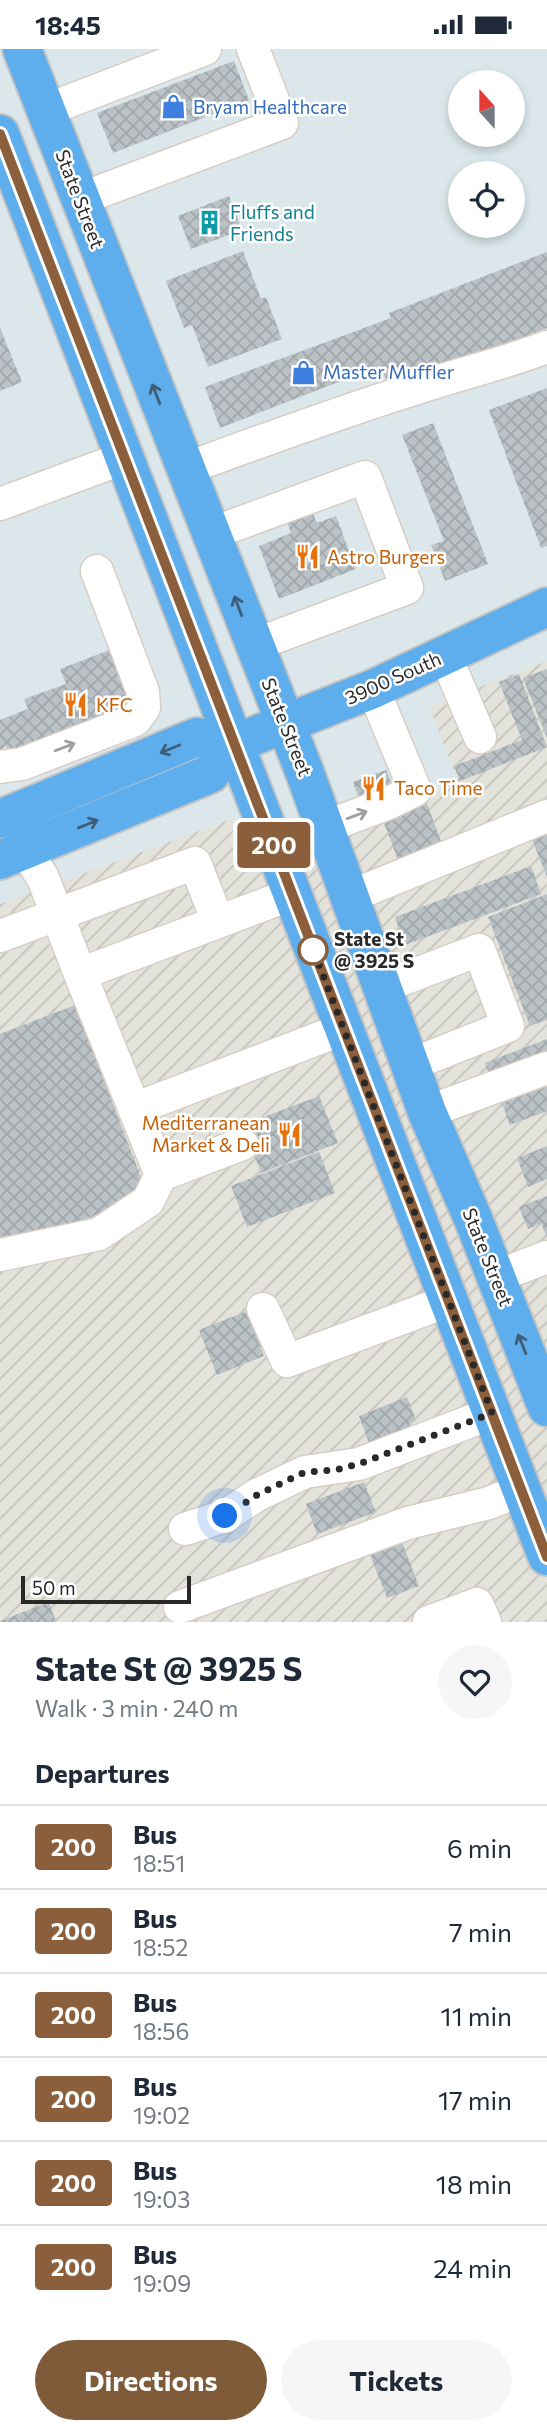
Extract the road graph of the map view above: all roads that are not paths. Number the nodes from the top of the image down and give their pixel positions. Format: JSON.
{"nodes":[{"id":1,"x":22,"y":49,"type":"edge"},
{"id":2,"x":205,"y":49,"type":"edge"},
{"id":3,"x":253,"y":49,"type":"edge"},
{"id":4,"x":46,"y":110,"type":"junction"},
{"id":5,"x":0,"y":134,"type":"edge"},
{"id":6,"x":8,"y":179,"type":"edge"},
{"id":7,"x":80,"y":199,"type":"junction"},
{"id":8,"x":547,"y":347,"type":"edge"},
{"id":9,"x":126,"y":457,"type":"junction"},
{"id":10,"x":185,"y":469,"type":"junction"},
{"id":11,"x":0,"y":504,"type":"edge"},
{"id":12,"x":210,"y":534,"type":"junction"},
{"id":13,"x":97,"y":571,"type":"dead end"},
{"id":14,"x":547,"y":607,"type":"edge"},
{"id":15,"x":254,"y":645,"type":"junction"},
{"id":16,"x":445,"y":655,"type":"junction"},
{"id":17,"x":373,"y":689,"type":"junction"},
{"id":18,"x":286,"y":724,"type":"junction"},
{"id":19,"x":480,"y":737,"type":"dead end"},
{"id":20,"x":236,"y":743,"type":"junction"},
{"id":21,"x":0,"y":767,"type":"edge"},
{"id":22,"x":547,"y":816,"type":"edge"},
{"id":23,"x":0,"y":819,"type":"edge"},
{"id":24,"x":325,"y":827,"type":"junction"},
{"id":25,"x":13,"y":855,"type":"edge"},
{"id":26,"x":292,"y":894,"type":"junction"},
{"id":27,"x":349,"y":897,"type":"junction"},
{"id":28,"x":57,"y":914,"type":"junction"},
{"id":29,"x":218,"y":922,"type":"junction"},
{"id":30,"x":0,"y":936,"type":"edge"},
{"id":31,"x":80,"y":974,"type":"junction"},
{"id":32,"x":382,"y":987,"type":"junction"},
{"id":33,"x":343,"y":1029,"type":"junction"},
{"id":34,"x":410,"y":1065,"type":"junction"},
{"id":35,"x":547,"y":1068,"type":"edge"},
{"id":36,"x":134,"y":1109,"type":"junction"},
{"id":37,"x":427,"y":1112,"type":"junction"},
{"id":38,"x":242,"y":1144,"type":"dead end"},
{"id":39,"x":161,"y":1175,"type":"junction"},
{"id":40,"x":0,"y":1255,"type":"edge"},
{"id":41,"x":547,"y":1257,"type":"edge"},
{"id":42,"x":495,"y":1277,"type":"junction"},
{"id":43,"x":448,"y":1301,"type":"junction"},
{"id":44,"x":263,"y":1309,"type":"dead end"},
{"id":45,"x":547,"y":1408,"type":"edge"},
{"id":46,"x":492,"y":1413,"type":"junction"},
{"id":47,"x":521,"y":1490,"type":"junction"},
{"id":48,"x":184,"y":1529,"type":"dead end"},
{"id":49,"x":547,"y":1556,"type":"edge"},
{"id":50,"x":180,"y":1608,"type":"dead end"},
{"id":51,"x":429,"y":1622,"type":"edge"},
{"id":52,"x":485,"y":1622,"type":"edge"}],
"edges":[{"from":1,"to":4,"type":"main road","name":"State Street"},
{"from":2,"to":4,"type":"street"},
{"from":3,"to":7,"type":"street"},
{"from":4,"to":7,"type":"main road","name":"State Street"},
{"from":5,"to":6,"type":"main road"},
{"from":6,"to":9,"type":"main road"},
{"from":10,"to":7,"type":"main road","name":"State Street","one_way":true},
{"from":8,"to":10,"type":"street"},
{"from":9,"to":11,"type":"street"},
{"from":9,"to":20,"type":"main road"},
{"from":10,"to":12,"type":"main road","name":"State Street"},
{"from":15,"to":12,"type":"main road","name":"State Street","one_way":true},
{"from":12,"to":15,"type":"street"},
{"from":21,"to":13,"type":"street","one_way":true},
{"from":14,"to":16,"type":"main road","name":"3900 South"},
{"from":15,"to":18,"type":"main road","name":"State Street"},
{"from":16,"to":17,"type":"main road","name":"3900 South"},
{"from":16,"to":19,"type":"street"},
{"from":17,"to":18,"type":"main road","name":"3900 South"},
{"from":24,"to":17,"type":"street","one_way":true},
{"from":18,"to":20,"type":"main road","name":"3900 South"},
{"from":18,"to":24,"type":"main road","name":"State Street"},
{"from":20,"to":23,"type":"main road","name":"3900 South","one_way":true},
{"from":25,"to":20,"type":"main road","name":"3900 South","one_way":true},
{"from":20,"to":26,"type":"main road"},
{"from":22,"to":27,"type":"street"},
{"from":24,"to":27,"type":"main road","name":"State Street"},
{"from":25,"to":28,"type":"street"},
{"from":26,"to":29,"type":"street"},
{"from":26,"to":33,"type":"main road"},
{"from":27,"to":32,"type":"main road","name":"State Street"},
{"from":28,"to":29,"type":"street"},
{"from":28,"to":30,"type":"street"},
{"from":28,"to":31,"type":"street"},
{"from":29,"to":31,"type":"street"},
{"from":31,"to":36,"type":"street"},
{"from":32,"to":34,"type":"main road","name":"State Street"},
{"from":32,"to":34,"type":"street"},
{"from":33,"to":36,"type":"street"},
{"from":33,"to":43,"type":"main road"},
{"from":34,"to":37,"type":"main road","name":"State Street"},
{"from":35,"to":37,"type":"street"},
{"from":36,"to":39,"type":"street"},
{"from":37,"to":42,"type":"main road","name":"State Street"},
{"from":38,"to":39,"type":"street"},
{"from":39,"to":40,"type":"street"},
{"from":41,"to":42,"type":"street"},
{"from":45,"to":42,"type":"main road","name":"State Street","one_way":true},
{"from":43,"to":44,"type":"street"},
{"from":43,"to":46,"type":"main road"},
{"from":46,"to":47,"type":"main road"},
{"from":46,"to":48,"type":"street"},
{"from":47,"to":49,"type":"main road"},
{"from":47,"to":50,"type":"street"},
{"from":51,"to":52,"type":"street"}]}
